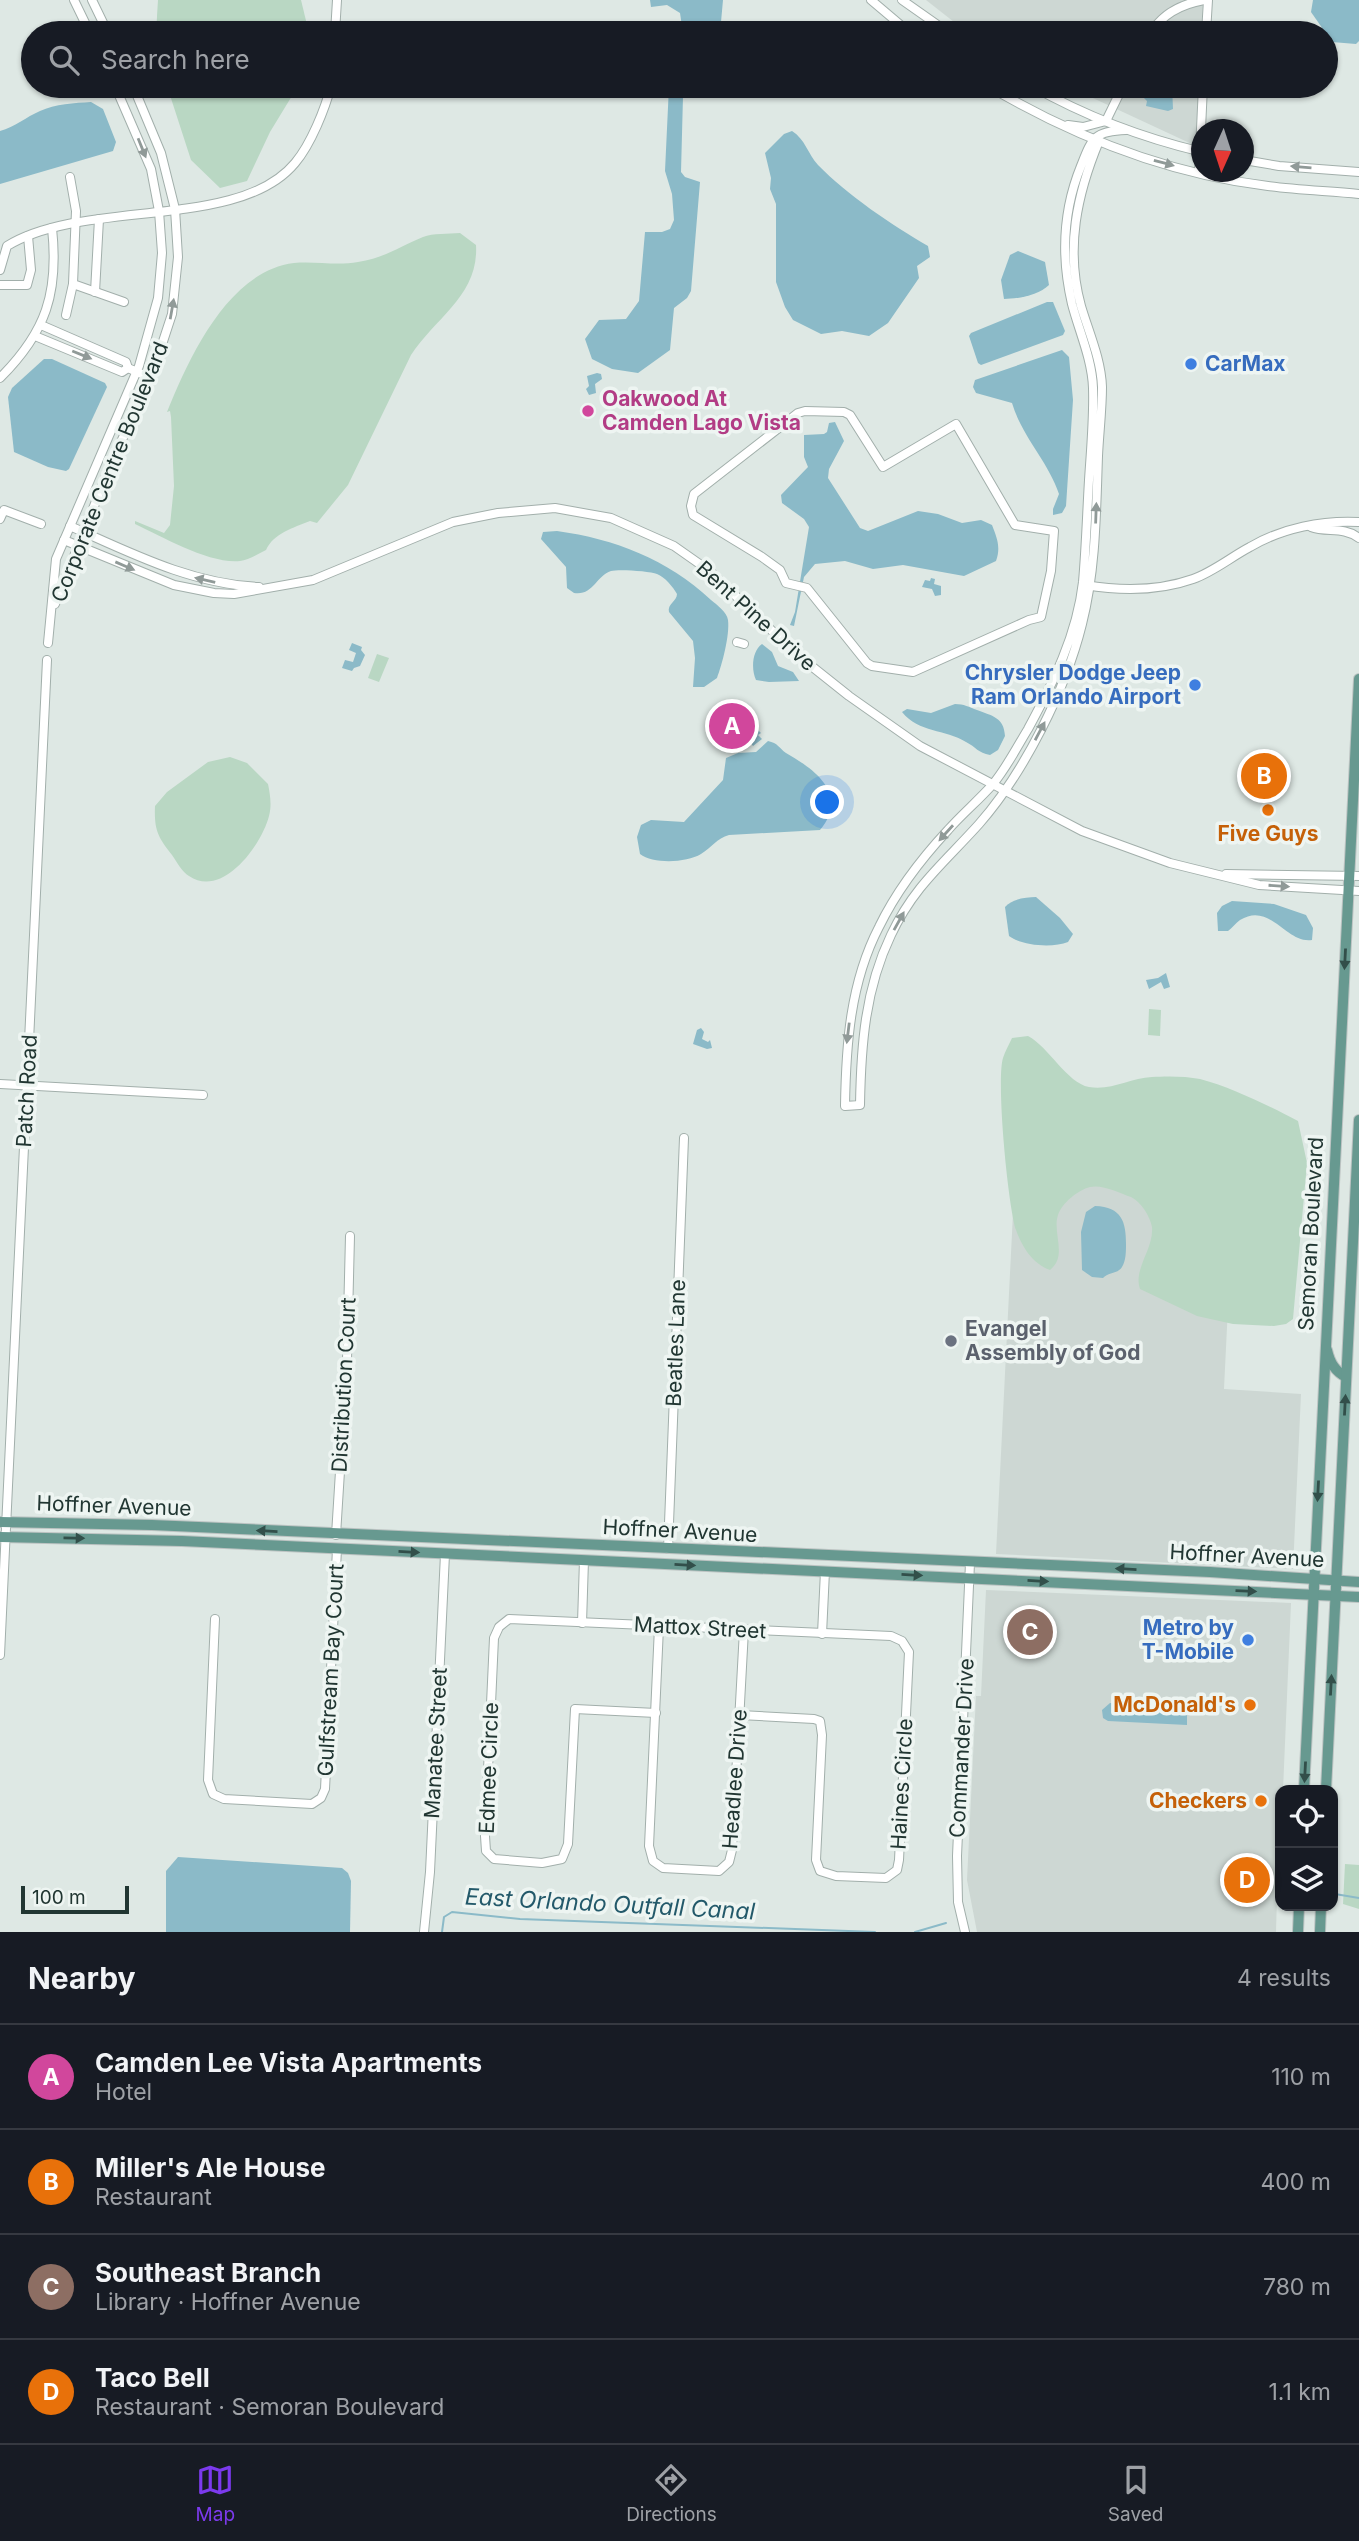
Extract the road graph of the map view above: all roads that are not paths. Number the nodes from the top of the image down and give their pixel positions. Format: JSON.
{"nodes":[{"id":1,"x":74,"y":0,"type":"edge"},
{"id":2,"x":92,"y":0,"type":"edge"},
{"id":3,"x":337,"y":0,"type":"edge"},
{"id":4,"x":871,"y":0,"type":"edge"},
{"id":5,"x":902,"y":0,"type":"edge"},
{"id":6,"x":1206,"y":0,"type":"edge"},
{"id":7,"x":84,"y":21,"type":"edge"},
{"id":8,"x":102,"y":21,"type":"edge"},
{"id":9,"x":336,"y":21,"type":"edge"},
{"id":10,"x":896,"y":21,"type":"edge"},
{"id":11,"x":932,"y":21,"type":"edge"},
{"id":12,"x":1160,"y":21,"type":"edge"},
{"id":13,"x":1206,"y":21,"type":"edge"},
{"id":14,"x":120,"y":98,"type":"edge"},
{"id":15,"x":138,"y":98,"type":"edge"},
{"id":16,"x":328,"y":98,"type":"edge"},
{"id":17,"x":1011,"y":98,"type":"edge"},
{"id":18,"x":1057,"y":98,"type":"edge"},
{"id":19,"x":1117,"y":98,"type":"edge"},
{"id":20,"x":1203,"y":98,"type":"edge"},
{"id":21,"x":1202,"y":119,"type":"edge"},
{"id":22,"x":1106,"y":121,"type":"junction"},
{"id":23,"x":1060,"y":124,"type":"junction"},
{"id":24,"x":1126,"y":130,"type":"junction"},
{"id":25,"x":1096,"y":140,"type":"junction"},
{"id":26,"x":1191,"y":149,"type":"edge"},
{"id":27,"x":1254,"y":162,"type":"edge"},
{"id":28,"x":1191,"y":170,"type":"edge"},
{"id":29,"x":1359,"y":172,"type":"edge"},
{"id":30,"x":70,"y":177,"type":"dead end"},
{"id":31,"x":1248,"y":182,"type":"edge"},
{"id":32,"x":1359,"y":194,"type":"edge"},
{"id":33,"x":175,"y":209,"type":"junction"},
{"id":34,"x":159,"y":211,"type":"junction"},
{"id":35,"x":99,"y":219,"type":"junction"},
{"id":36,"x":74,"y":223,"type":"junction"},
{"id":37,"x":52,"y":228,"type":"junction"},
{"id":38,"x":28,"y":236,"type":"junction"},
{"id":39,"x":0,"y":270,"type":"edge"},
{"id":40,"x":73,"y":284,"type":"junction"},
{"id":41,"x":0,"y":285,"type":"edge"},
{"id":42,"x":95,"y":292,"type":"junction"},
{"id":43,"x":124,"y":302,"type":"dead end"},
{"id":44,"x":66,"y":315,"type":"dead end"},
{"id":45,"x":41,"y":325,"type":"junction"},
{"id":46,"x":35,"y":336,"type":"junction"},
{"id":47,"x":132,"y":370,"type":"junction"},
{"id":48,"x":0,"y":378,"type":"edge"},
{"id":49,"x":151,"y":378,"type":"junction"},
{"id":50,"x":2,"y":509,"type":"edge"},
{"id":51,"x":0,"y":519,"type":"edge"},
{"id":52,"x":1359,"y":522,"type":"edge"},
{"id":53,"x":41,"y":524,"type":"dead end"},
{"id":54,"x":70,"y":526,"type":"junction"},
{"id":55,"x":1311,"y":527,"type":"junction"},
{"id":56,"x":84,"y":532,"type":"junction"},
{"id":57,"x":1359,"y":538,"type":"edge"},
{"id":58,"x":64,"y":540,"type":"junction"},
{"id":59,"x":79,"y":546,"type":"junction"},
{"id":60,"x":793,"y":585,"type":"joint"},
{"id":61,"x":1086,"y":585,"type":"junction"},
{"id":62,"x":272,"y":588,"type":"junction"},
{"id":63,"x":52,"y":614,"type":"junction"},
{"id":64,"x":48,"y":643,"type":"dead end"},
{"id":65,"x":47,"y":660,"type":"dead end"},
{"id":66,"x":1359,"y":679,"type":"edge"},
{"id":67,"x":993,"y":784,"type":"junction"},
{"id":68,"x":1004,"y":789,"type":"junction"},
{"id":69,"x":1212,"y":874,"type":"junction"},
{"id":70,"x":1354,"y":876,"type":"edge"},
{"id":71,"x":1354,"y":891,"type":"edge"},
{"id":72,"x":867,"y":953,"type":"junction"},
{"id":73,"x":881,"y":960,"type":"junction"},
{"id":74,"x":0,"y":1084,"type":"edge"},
{"id":75,"x":28,"y":1087,"type":"junction"},
{"id":76,"x":203,"y":1095,"type":"dead end"},
{"id":77,"x":1359,"y":1120,"type":"edge"},
{"id":78,"x":684,"y":1138,"type":"dead end"},
{"id":79,"x":351,"y":1236,"type":"dead end"},
{"id":80,"x":1325,"y":1340,"type":"junction"},
{"id":81,"x":1346,"y":1377,"type":"junction"},
{"id":82,"x":3,"y":1522,"type":"edge"},
{"id":83,"x":335,"y":1535,"type":"junction"},
{"id":84,"x":3,"y":1536,"type":"edge"},
{"id":85,"x":389,"y":1537,"type":"junction"},
{"id":86,"x":568,"y":1545,"type":"junction"},
{"id":87,"x":292,"y":1547,"type":"junction"},
{"id":88,"x":337,"y":1549,"type":"junction"},
{"id":89,"x":668,"y":1549,"type":"junction"},
{"id":90,"x":445,"y":1554,"type":"junction"},
{"id":91,"x":484,"y":1556,"type":"junction"},
{"id":92,"x":584,"y":1560,"type":"junction"},
{"id":93,"x":970,"y":1563,"type":"junction"},
{"id":94,"x":825,"y":1571,"type":"junction"},
{"id":95,"x":970,"y":1578,"type":"junction"},
{"id":96,"x":1314,"y":1578,"type":"junction"},
{"id":97,"x":1336,"y":1580,"type":"junction"},
{"id":98,"x":1359,"y":1583,"type":"edge"},
{"id":99,"x":1314,"y":1594,"type":"junction"},
{"id":100,"x":1335,"y":1596,"type":"junction"},
{"id":101,"x":1359,"y":1597,"type":"edge"},
{"id":102,"x":215,"y":1619,"type":"dead end"},
{"id":103,"x":582,"y":1623,"type":"junction"},
{"id":104,"x":499,"y":1627,"type":"joint"},
{"id":105,"x":659,"y":1627,"type":"junction"},
{"id":106,"x":744,"y":1630,"type":"junction"},
{"id":107,"x":822,"y":1634,"type":"junction"},
{"id":108,"x":902,"y":1641,"type":"joint"},
{"id":109,"x":0,"y":1655,"type":"edge"},
{"id":110,"x":656,"y":1713,"type":"junction"},
{"id":111,"x":740,"y":1715,"type":"junction"},
{"id":112,"x":1304,"y":1785,"type":"edge"},
{"id":113,"x":1326,"y":1785,"type":"edge"},
{"id":114,"x":1299,"y":1911,"type":"edge"},
{"id":115,"x":1321,"y":1911,"type":"edge"},
{"id":116,"x":424,"y":1932,"type":"edge"},
{"id":117,"x":965,"y":1932,"type":"edge"},
{"id":118,"x":1298,"y":1932,"type":"edge"},
{"id":119,"x":1320,"y":1932,"type":"edge"}],
"edges":[{"from":1,"to":7,"type":"street"},
{"from":2,"to":8,"type":"street"},
{"from":3,"to":9,"type":"street"},
{"from":4,"to":10,"type":"street"},
{"from":5,"to":11,"type":"street"},
{"from":6,"to":12,"type":"street"},
{"from":6,"to":13,"type":"street"},
{"from":14,"to":34,"type":"street","name":"Corporate Centre Boulevard","one_way":true},
{"from":15,"to":33,"type":"street","name":"Corporate Centre Boulevard"},
{"from":16,"to":33,"type":"street"},
{"from":17,"to":23,"type":"street"},
{"from":18,"to":22,"type":"street"},
{"from":19,"to":22,"type":"street"},
{"from":20,"to":21,"type":"street"},
{"from":22,"to":23,"type":"street"},
{"from":22,"to":24,"type":"street"},
{"from":23,"to":25,"type":"street"},
{"from":24,"to":25,"type":"street"},
{"from":24,"to":26,"type":"street"},
{"from":25,"to":28,"type":"street","one_way":true},
{"from":25,"to":61,"type":"street"},
{"from":29,"to":27,"type":"street","one_way":true},
{"from":30,"to":36,"type":"street"},
{"from":31,"to":32,"type":"street"},
{"from":33,"to":34,"type":"street"},
{"from":49,"to":33,"type":"street","name":"Corporate Centre Boulevard","one_way":true},
{"from":34,"to":35,"type":"street"},
{"from":34,"to":47,"type":"street","name":"Corporate Centre Boulevard"},
{"from":35,"to":36,"type":"street"},
{"from":35,"to":42,"type":"street"},
{"from":36,"to":37,"type":"street"},
{"from":36,"to":40,"type":"street"},
{"from":37,"to":38,"type":"street"},
{"from":37,"to":45,"type":"street"},
{"from":38,"to":39,"type":"street"},
{"from":38,"to":41,"type":"street"},
{"from":40,"to":42,"type":"street"},
{"from":40,"to":44,"type":"street"},
{"from":42,"to":43,"type":"street"},
{"from":45,"to":46,"type":"street"},
{"from":45,"to":47,"type":"street"},
{"from":46,"to":47,"type":"street","one_way":true},
{"from":46,"to":48,"type":"street"},
{"from":47,"to":49,"type":"street"},
{"from":47,"to":54,"type":"street","name":"Corporate Centre Boulevard"},
{"from":49,"to":56,"type":"street","name":"Corporate Centre Boulevard"},
{"from":50,"to":51,"type":"street"},
{"from":50,"to":53,"type":"street"},
{"from":52,"to":55,"type":"street"},
{"from":54,"to":56,"type":"street","name":"Bent Pine Drive"},
{"from":54,"to":58,"type":"street","name":"Corporate Centre Boulevard"},
{"from":55,"to":57,"type":"street"},
{"from":55,"to":61,"type":"street"},
{"from":56,"to":59,"type":"street","name":"Corporate Centre Boulevard"},
{"from":62,"to":56,"type":"street","name":"Bent Pine Drive","one_way":true},
{"from":58,"to":59,"type":"street","name":"Bent Pine Drive"},
{"from":58,"to":63,"type":"street","name":"Corporate Centre Boulevard"},
{"from":59,"to":62,"type":"street","name":"Bent Pine Drive","one_way":true},
{"from":59,"to":63,"type":"street","name":"Corporate Centre Boulevard"},
{"from":60,"to":60,"type":"street"},
{"from":61,"to":67,"type":"street"},
{"from":68,"to":61,"type":"street","one_way":true},
{"from":62,"to":67,"type":"street","name":"Bent Pine Drive"},
{"from":63,"to":64,"type":"street","name":"Corporate Centre Boulevard"},
{"from":65,"to":75,"type":"street","name":"Patch Road"},
{"from":66,"to":70,"type":"main road","name":"Semoran Boulevard"},
{"from":67,"to":68,"type":"street","name":"Bent Pine Drive"},
{"from":67,"to":72,"type":"street","one_way":true},
{"from":68,"to":69,"type":"street","name":"Bent Pine Drive"},
{"from":73,"to":68,"type":"street","one_way":true},
{"from":69,"to":70,"type":"street","name":"Bent Pine Drive"},
{"from":69,"to":71,"type":"street","name":"Bent Pine Drive","one_way":true},
{"from":70,"to":71,"type":"main road","name":"Semoran Boulevard"},
{"from":71,"to":80,"type":"main road","name":"Semoran Boulevard","one_way":true},
{"from":72,"to":73,"type":"street"},
{"from":72,"to":73,"type":"street","one_way":true},
{"from":74,"to":75,"type":"street"},
{"from":75,"to":76,"type":"street"},
{"from":75,"to":82,"type":"street","name":"Patch Road"},
{"from":77,"to":81,"type":"main road","name":"Semoran Boulevard"},
{"from":78,"to":89,"type":"street","name":"Beatles Lane"},
{"from":79,"to":83,"type":"street","name":"Distribution Court"},
{"from":80,"to":81,"type":"main road"},
{"from":80,"to":96,"type":"main road","name":"Semoran Boulevard","one_way":true},
{"from":97,"to":81,"type":"main road","name":"Semoran Boulevard","one_way":true},
{"from":83,"to":82,"type":"main road","name":"Hoffner Avenue","one_way":true},
{"from":82,"to":84,"type":"street","name":"Patch Road"},
{"from":83,"to":85,"type":"main road","name":"Hoffner Avenue"},
{"from":83,"to":87,"type":"main road"},
{"from":84,"to":87,"type":"main road","name":"Hoffner Avenue","one_way":true},
{"from":84,"to":109,"type":"street","name":"Patch Road"},
{"from":85,"to":86,"type":"main road","name":"Hoffner Avenue"},
{"from":85,"to":88,"type":"main road"},
{"from":86,"to":89,"type":"main road","name":"Hoffner Avenue"},
{"from":86,"to":91,"type":"main road"},
{"from":87,"to":88,"type":"main road","name":"Hoffner Avenue"},
{"from":88,"to":90,"type":"main road","name":"Hoffner Avenue","one_way":true},
{"from":88,"to":102,"type":"street","name":"Gulfstream Bay Court"},
{"from":89,"to":92,"type":"main road"},
{"from":89,"to":93,"type":"main road","name":"Hoffner Avenue"},
{"from":90,"to":91,"type":"main road","name":"Hoffner Avenue"},
{"from":90,"to":116,"type":"street","name":"Manatee Street"},
{"from":91,"to":92,"type":"main road","name":"Hoffner Avenue"},
{"from":92,"to":94,"type":"main road","name":"Hoffner Avenue","one_way":true},
{"from":92,"to":103,"type":"street"},
{"from":93,"to":95,"type":"street","name":"Commander Drive"},
{"from":96,"to":93,"type":"main road","name":"Hoffner Avenue","one_way":true},
{"from":94,"to":95,"type":"main road","name":"Hoffner Avenue","one_way":true},
{"from":94,"to":107,"type":"street"},
{"from":95,"to":99,"type":"main road","name":"Hoffner Avenue","one_way":true},
{"from":95,"to":117,"type":"street","name":"Commander Drive"},
{"from":96,"to":97,"type":"main road","name":"Hoffner Avenue"},
{"from":96,"to":99,"type":"main road","name":"Semoran Boulevard"},
{"from":97,"to":98,"type":"main road","name":"Hoffner Avenue"},
{"from":97,"to":100,"type":"main road","name":"Semoran Boulevard"},
{"from":99,"to":100,"type":"main road","name":"Hoffner Avenue"},
{"from":99,"to":112,"type":"main road","name":"Semoran Boulevard","one_way":true},
{"from":100,"to":101,"type":"main road","name":"Hoffner Avenue"},
{"from":113,"to":100,"type":"main road","name":"Semoran Boulevard","one_way":true},
{"from":103,"to":104,"type":"street","name":"Mattox Street"},
{"from":103,"to":105,"type":"street","name":"Mattox Street"},
{"from":104,"to":110,"type":"street","name":"Edmee Circle"},
{"from":105,"to":106,"type":"street","name":"Mattox Street"},
{"from":105,"to":110,"type":"street","name":"Headlee Drive"},
{"from":106,"to":107,"type":"street","name":"Mattox Street"},
{"from":106,"to":111,"type":"street","name":"Headlee Drive"},
{"from":107,"to":108,"type":"street","name":"Mattox Street"},
{"from":108,"to":111,"type":"street","name":"Haines Circle"},
{"from":110,"to":111,"type":"street","name":"Headlee Drive"},
{"from":114,"to":118,"type":"main road"},
{"from":115,"to":119,"type":"main road"}]}
